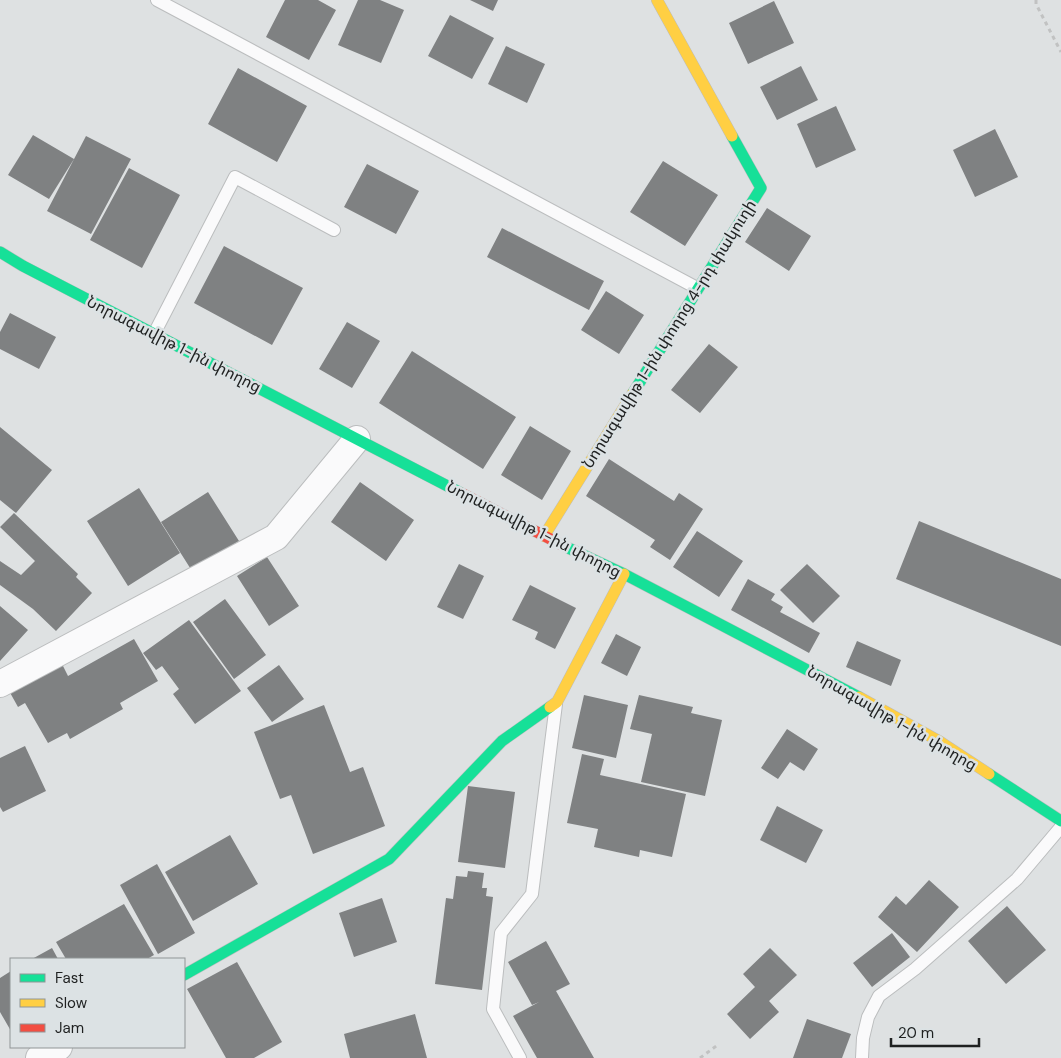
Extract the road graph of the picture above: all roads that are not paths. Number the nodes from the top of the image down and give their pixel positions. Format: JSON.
{"nodes":[{"id":1,"x":157,"y":0,"type":"edge"},
{"id":2,"x":657,"y":0,"type":"edge"},
{"id":3,"x":334,"y":230,"type":"dead end"},
{"id":4,"x":0,"y":252,"type":"edge"},
{"id":5,"x":698,"y":288,"type":"junction"},
{"id":6,"x":154,"y":334,"type":"junction"},
{"id":7,"x":357,"y":439,"type":"junction"},
{"id":8,"x":544,"y":536,"type":"junction"},
{"id":9,"x":624,"y":574,"type":"junction"},
{"id":10,"x":0,"y":684,"type":"edge"},
{"id":11,"x":556,"y":702,"type":"junction"},
{"id":12,"x":1061,"y":821,"type":"edge"},
{"id":13,"x":1061,"y":827,"type":"edge"},
{"id":14,"x":185,"y":974,"type":"edge"},
{"id":15,"x":57,"y":1048,"type":"edge"},
{"id":16,"x":39,"y":1058,"type":"edge"},
{"id":17,"x":520,"y":1058,"type":"edge"},
{"id":18,"x":862,"y":1058,"type":"edge"}],
"edges":[{"from":1,"to":5,"type":"lane"},
{"from":2,"to":5,"type":"street","name":"Նորագավիթ 1-ին փողոց 4-րդ փակուղի"},
{"from":3,"to":6,"type":"lane"},
{"from":4,"to":6,"type":"street","name":"Նորագավիթ 1-ին փողոց"},
{"from":5,"to":8,"type":"street","name":"Նորագավիթ 1-ին փողոց 4-րդ փակուղի"},
{"from":6,"to":7,"type":"street","name":"Նորագավիթ 1-ին փողոց"},
{"from":7,"to":8,"type":"street","name":"Նորագավիթ 1-ին փողոց"},
{"from":7,"to":10,"type":"street"},
{"from":8,"to":9,"type":"street","name":"Նորագավիթ 1-ին փողոց"},
{"from":9,"to":11,"type":"street"},
{"from":9,"to":12,"type":"street","name":"Նորագավիթ 1-ին փողոց"},
{"from":11,"to":14,"type":"street"},
{"from":11,"to":17,"type":"lane"},
{"from":13,"to":18,"type":"lane"},
{"from":15,"to":16,"type":"street"}]}
